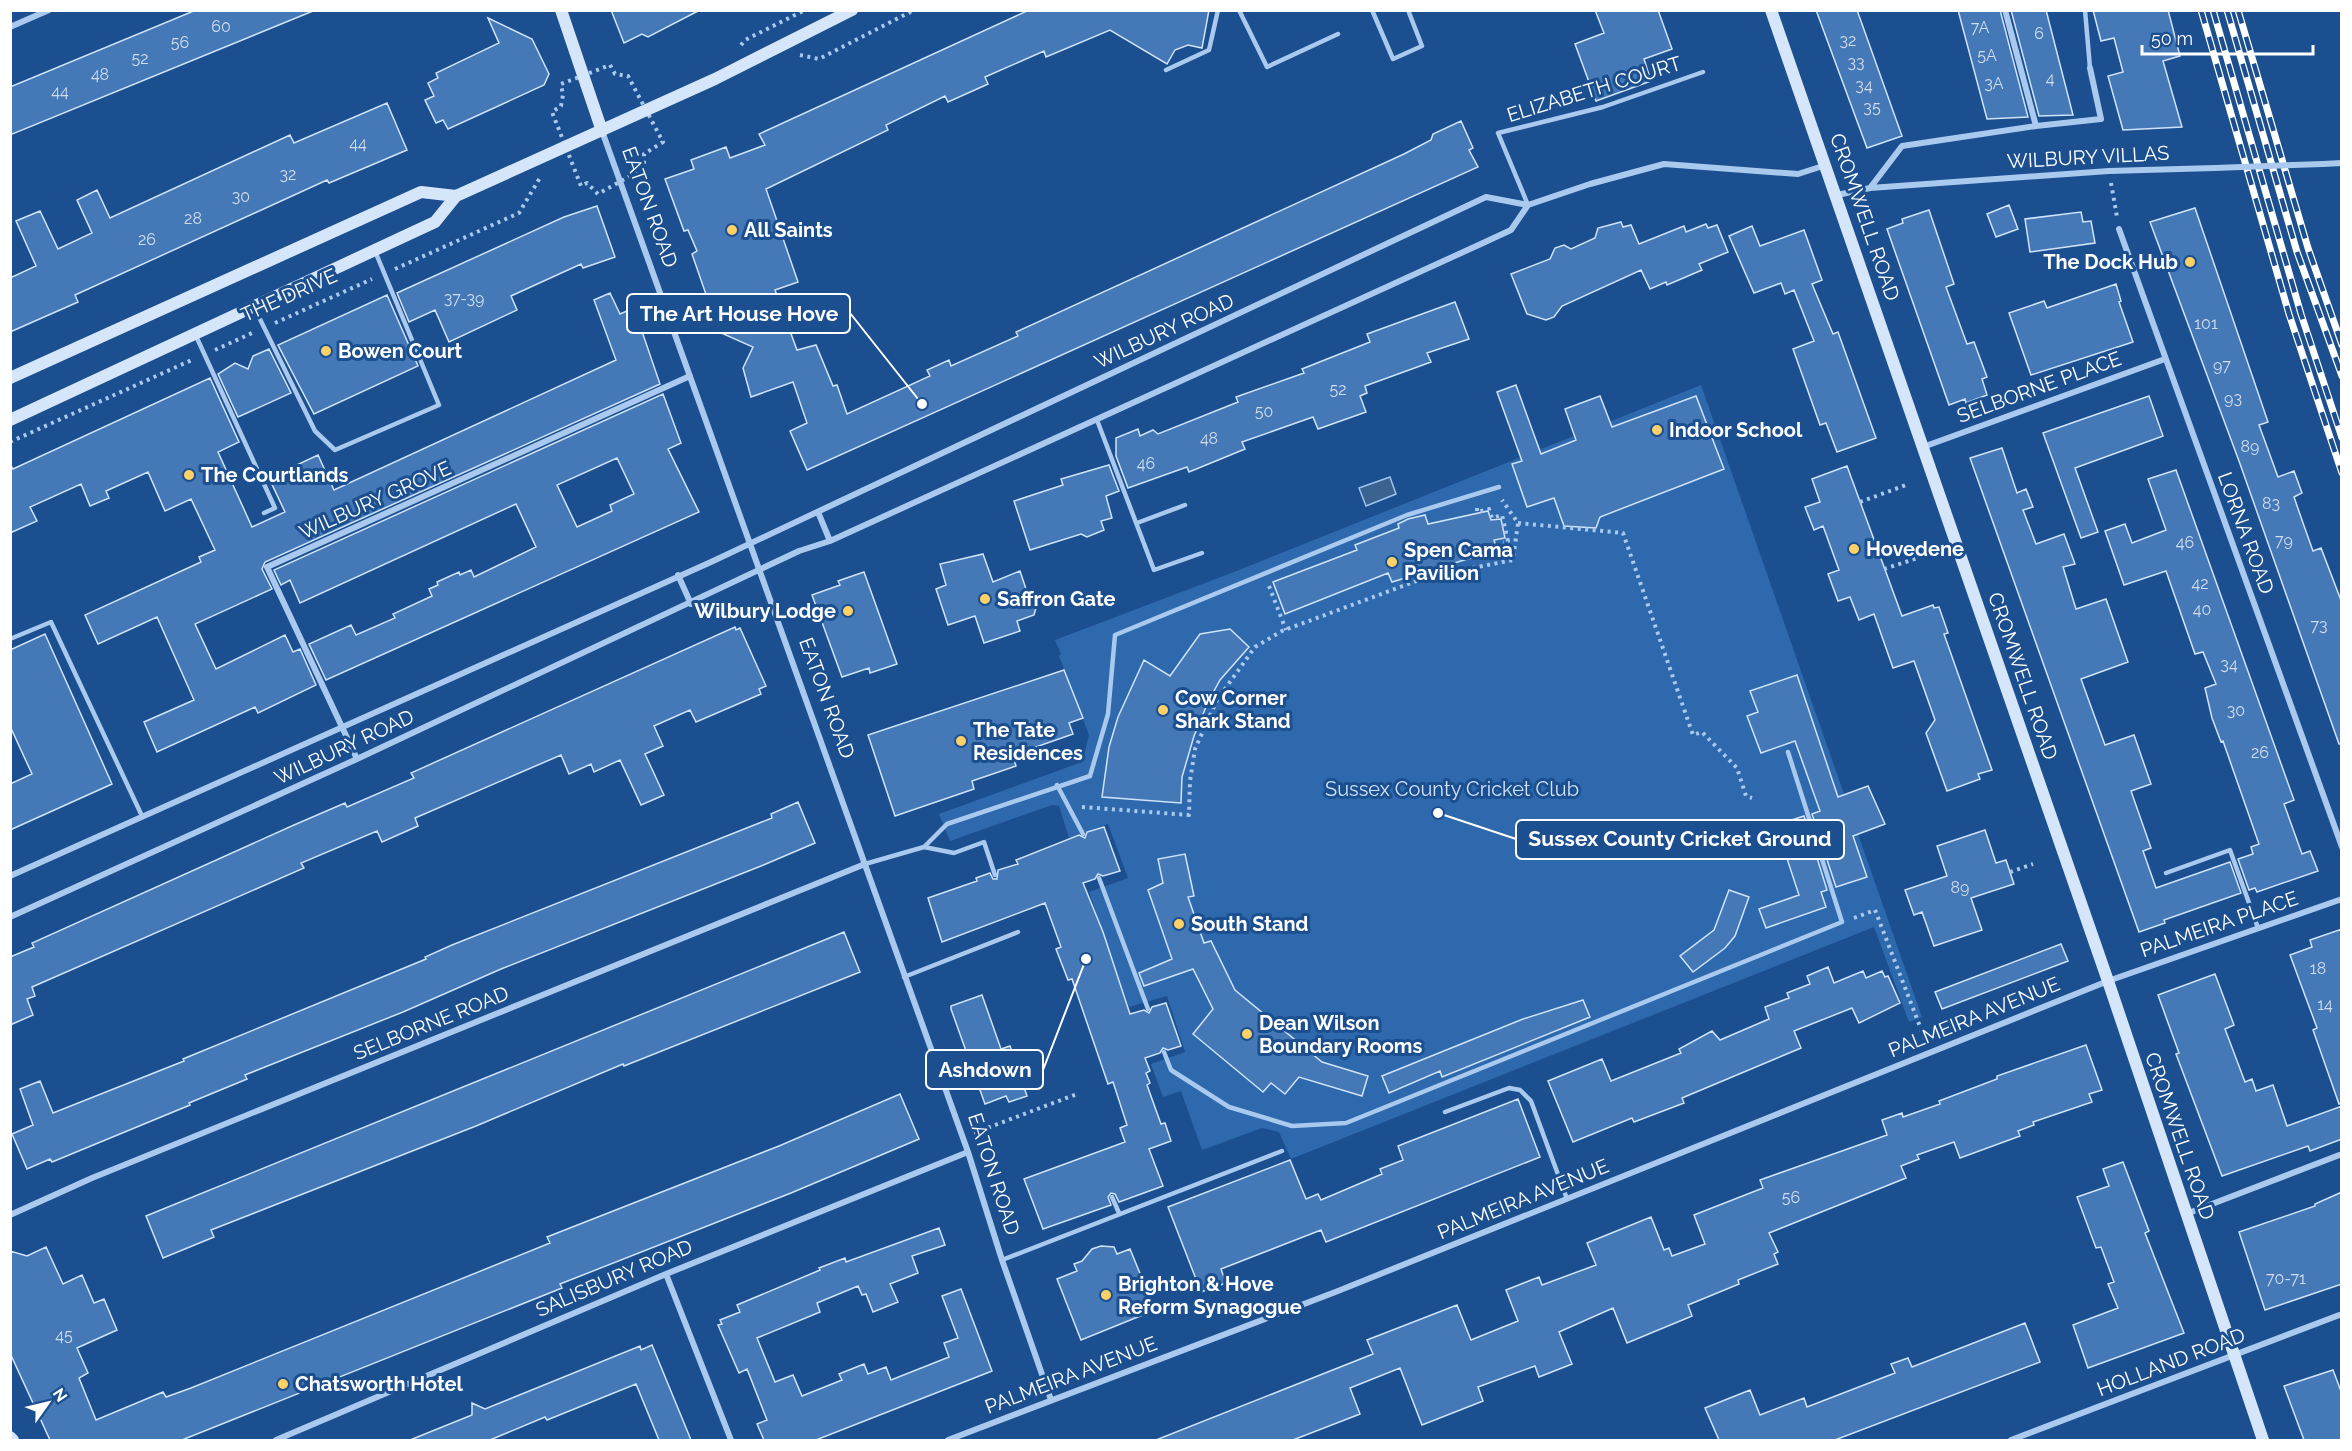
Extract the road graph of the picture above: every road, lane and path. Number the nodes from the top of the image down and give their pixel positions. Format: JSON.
{"nodes":[{"id":1,"x":49,"y":10,"type":"edge"},
{"id":2,"x":561,"y":10,"type":"edge"},
{"id":3,"x":852,"y":10,"type":"edge"},
{"id":4,"x":914,"y":10,"type":"edge"},
{"id":5,"x":1218,"y":10,"type":"edge"},
{"id":6,"x":1239,"y":10,"type":"edge"},
{"id":7,"x":1372,"y":10,"type":"edge"},
{"id":8,"x":1408,"y":10,"type":"edge"},
{"id":9,"x":1771,"y":10,"type":"edge"},
{"id":10,"x":2005,"y":10,"type":"edge"},
{"id":11,"x":2085,"y":10,"type":"edge"},
{"id":12,"x":10,"y":27,"type":"edge"},
{"id":13,"x":1338,"y":34,"type":"dead end"},
{"id":14,"x":773,"y":50,"type":"junction"},
{"id":15,"x":2090,"y":68,"type":"joint"},
{"id":16,"x":1166,"y":70,"type":"dead end"},
{"id":17,"x":1702,"y":72,"type":"dead end"},
{"id":18,"x":2036,"y":126,"type":"junction"},
{"id":19,"x":602,"y":130,"type":"junction"},
{"id":20,"x":555,"y":152,"type":"junction"},
{"id":21,"x":2342,"y":163,"type":"edge"},
{"id":22,"x":1827,"y":165,"type":"junction"},
{"id":23,"x":2109,"y":171,"type":"junction"},
{"id":24,"x":1870,"y":188,"type":"junction"},
{"id":25,"x":1837,"y":195,"type":"junction"},
{"id":26,"x":456,"y":196,"type":"junction"},
{"id":27,"x":1528,"y":205,"type":"junction"},
{"id":28,"x":2119,"y":229,"type":"joint"},
{"id":29,"x":375,"y":250,"type":"junction"},
{"id":30,"x":386,"y":273,"type":"junction"},
{"id":31,"x":254,"y":306,"type":"junction"},
{"id":32,"x":265,"y":327,"type":"junction"},
{"id":33,"x":195,"y":334,"type":"junction"},
{"id":34,"x":204,"y":355,"type":"junction"},
{"id":35,"x":2165,"y":359,"type":"junction"},
{"id":36,"x":690,"y":376,"type":"junction"},
{"id":37,"x":10,"y":378,"type":"edge"},
{"id":38,"x":10,"y":420,"type":"edge"},
{"id":39,"x":1097,"y":420,"type":"junction"},
{"id":40,"x":10,"y":442,"type":"edge"},
{"id":41,"x":1923,"y":447,"type":"junction"},
{"id":42,"x":1906,"y":485,"type":"dead end"},
{"id":43,"x":1499,"y":487,"type":"joint"},
{"id":44,"x":1860,"y":502,"type":"dead end"},
{"id":45,"x":1490,"y":504,"type":"dead end"},
{"id":46,"x":1185,"y":505,"type":"dead end"},
{"id":47,"x":818,"y":512,"type":"junction"},
{"id":48,"x":264,"y":513,"type":"dead end"},
{"id":49,"x":1137,"y":523,"type":"junction"},
{"id":50,"x":1518,"y":523,"type":"junction"},
{"id":51,"x":830,"y":541,"type":"junction"},
{"id":52,"x":1503,"y":542,"type":"dead end"},
{"id":53,"x":750,"y":543,"type":"junction"},
{"id":54,"x":1202,"y":553,"type":"dead end"},
{"id":55,"x":1930,"y":554,"type":"dead end"},
{"id":56,"x":1884,"y":568,"type":"dead end"},
{"id":57,"x":760,"y":570,"type":"junction"},
{"id":58,"x":1264,"y":574,"type":"junction"},
{"id":59,"x":678,"y":575,"type":"junction"},
{"id":60,"x":691,"y":604,"type":"junction"},
{"id":61,"x":1286,"y":630,"type":"junction"},
{"id":62,"x":10,"y":639,"type":"edge"},
{"id":63,"x":342,"y":726,"type":"junction"},
{"id":64,"x":1788,"y":752,"type":"dead end"},
{"id":65,"x":357,"y":759,"type":"junction"},
{"id":66,"x":1057,"y":785,"type":"junction"},
{"id":67,"x":1752,"y":798,"type":"dead end"},
{"id":68,"x":1069,"y":806,"type":"junction"},
{"id":69,"x":142,"y":816,"type":"junction"},
{"id":70,"x":1083,"y":834,"type":"dead end"},
{"id":71,"x":924,"y":847,"type":"junction"},
{"id":72,"x":2342,"y":847,"type":"edge"},
{"id":73,"x":865,"y":864,"type":"junction"},
{"id":74,"x":2033,"y":864,"type":"dead end"},
{"id":75,"x":2010,"y":872,"type":"dead end"},
{"id":76,"x":2166,"y":873,"type":"dead end"},
{"id":77,"x":995,"y":875,"type":"dead end"},
{"id":78,"x":10,"y":876,"type":"edge"},
{"id":79,"x":1099,"y":878,"type":"dead end"},
{"id":80,"x":2342,"y":899,"type":"edge"},
{"id":81,"x":10,"y":917,"type":"edge"},
{"id":82,"x":1842,"y":922,"type":"junction"},
{"id":83,"x":2258,"y":928,"type":"junction"},
{"id":84,"x":1018,"y":932,"type":"dead end"},
{"id":85,"x":904,"y":977,"type":"junction"},
{"id":86,"x":2108,"y":981,"type":"junction"},
{"id":87,"x":1148,"y":1009,"type":"dead end"},
{"id":88,"x":1164,"y":1052,"type":"dead end"},
{"id":89,"x":1930,"y":1052,"type":"junction"},
{"id":90,"x":1077,"y":1094,"type":"dead end"},
{"id":91,"x":1445,"y":1112,"type":"dead end"},
{"id":92,"x":962,"y":1138,"type":"junction"},
{"id":93,"x":1282,"y":1151,"type":"dead end"},
{"id":94,"x":968,"y":1152,"type":"junction"},
{"id":95,"x":2342,"y":1154,"type":"edge"},
{"id":96,"x":1112,"y":1197,"type":"dead end"},
{"id":97,"x":1567,"y":1200,"type":"junction"},
{"id":98,"x":1119,"y":1213,"type":"junction"},
{"id":99,"x":2186,"y":1214,"type":"junction"},
{"id":100,"x":10,"y":1215,"type":"edge"},
{"id":101,"x":1002,"y":1260,"type":"junction"},
{"id":102,"x":666,"y":1274,"type":"junction"},
{"id":103,"x":2342,"y":1314,"type":"edge"},
{"id":104,"x":2234,"y":1357,"type":"junction"},
{"id":105,"x":1051,"y":1400,"type":"junction"},
{"id":106,"x":276,"y":1440,"type":"edge"},
{"id":107,"x":731,"y":1440,"type":"edge"},
{"id":108,"x":948,"y":1440,"type":"edge"},
{"id":109,"x":2011,"y":1440,"type":"edge"},
{"id":110,"x":2263,"y":1440,"type":"edge"}],
"edges":[{"from":1,"to":12,"type":"street"},
{"from":2,"to":19,"type":"main road","name":"EATON ROAD"},
{"from":3,"to":14,"type":"main road","name":"THE DRIVE"},
{"from":4,"to":14,"type":"path"},
{"from":5,"to":16,"type":"lane"},
{"from":6,"to":13,"type":"lane"},
{"from":7,"to":8,"type":"lane"},
{"from":9,"to":22,"type":"main road","name":"CROMWELL ROAD"},
{"from":10,"to":18,"type":"street"},
{"from":11,"to":15,"type":"lane"},
{"from":14,"to":19,"type":"main road","name":"THE DRIVE"},
{"from":15,"to":18,"type":"street"},
{"from":17,"to":27,"type":"lane","name":"ELIZABETH COURT"},
{"from":18,"to":24,"type":"street"},
{"from":19,"to":20,"type":"main road","name":"THE DRIVE"},
{"from":19,"to":36,"type":"street","name":"EATON ROAD"},
{"from":20,"to":26,"type":"main road","name":"THE DRIVE"},
{"from":20,"to":30,"type":"path","name":"THE DRIVE"},
{"from":21,"to":23,"type":"street","name":"WILBURY VILLAS","bridge":true},
{"from":22,"to":25,"type":"main road","name":"CROMWELL ROAD"},
{"from":22,"to":27,"type":"street","name":"WILBURY ROAD"},
{"from":23,"to":24,"type":"street","name":"WILBURY VILLAS"},
{"from":23,"to":28,"type":"path"},
{"from":24,"to":25,"type":"street","name":"WILBURY VILLAS"},
{"from":25,"to":41,"type":"main road","name":"CROMWELL ROAD"},
{"from":26,"to":29,"type":"main road","name":"THE DRIVE"},
{"from":26,"to":37,"type":"main road","name":"THE DRIVE"},
{"from":27,"to":39,"type":"street","name":"WILBURY ROAD"},
{"from":27,"to":47,"type":"street","name":"WILBURY ROAD"},
{"from":28,"to":35,"type":"street","name":"LORNA ROAD"},
{"from":29,"to":30,"type":"lane"},
{"from":29,"to":31,"type":"main road","name":"THE DRIVE"},
{"from":30,"to":32,"type":"path","name":"THE DRIVE"},
{"from":30,"to":32,"type":"lane"},
{"from":31,"to":32,"type":"lane"},
{"from":31,"to":33,"type":"main road","name":"THE DRIVE"},
{"from":32,"to":34,"type":"path","name":"THE DRIVE"},
{"from":33,"to":34,"type":"lane"},
{"from":33,"to":38,"type":"main road","name":"THE DRIVE"},
{"from":34,"to":40,"type":"path","name":"THE DRIVE"},
{"from":34,"to":48,"type":"lane"},
{"from":35,"to":41,"type":"street","name":"SELBORNE PLACE"},
{"from":35,"to":72,"type":"street","name":"LORNA ROAD"},
{"from":36,"to":53,"type":"street","name":"EATON ROAD"},
{"from":36,"to":63,"type":"street","name":"WILBURY GROVE"},
{"from":39,"to":49,"type":"lane"},
{"from":39,"to":51,"type":"street","name":"WILBURY ROAD"},
{"from":41,"to":86,"type":"main road","name":"CROMWELL ROAD"},
{"from":42,"to":44,"type":"path"},
{"from":43,"to":50,"type":"path"},
{"from":43,"to":58,"type":"lane"},
{"from":45,"to":52,"type":"path"},
{"from":46,"to":49,"type":"lane"},
{"from":47,"to":51,"type":"street"},
{"from":47,"to":53,"type":"street","name":"WILBURY ROAD"},
{"from":49,"to":54,"type":"lane"},
{"from":50,"to":61,"type":"path"},
{"from":50,"to":67,"type":"path"},
{"from":51,"to":57,"type":"street","name":"WILBURY ROAD"},
{"from":53,"to":57,"type":"street","name":"EATON ROAD"},
{"from":53,"to":59,"type":"street","name":"WILBURY ROAD"},
{"from":55,"to":56,"type":"path"},
{"from":57,"to":60,"type":"street","name":"WILBURY ROAD"},
{"from":57,"to":73,"type":"street","name":"EATON ROAD"},
{"from":58,"to":61,"type":"path"},
{"from":58,"to":66,"type":"lane"},
{"from":59,"to":60,"type":"street"},
{"from":59,"to":63,"type":"street","name":"WILBURY ROAD"},
{"from":60,"to":65,"type":"street","name":"WILBURY ROAD"},
{"from":61,"to":68,"type":"path"},
{"from":62,"to":69,"type":"lane"},
{"from":63,"to":65,"type":"street","name":"WILBURY GROVE"},
{"from":63,"to":69,"type":"street","name":"WILBURY ROAD"},
{"from":64,"to":82,"type":"lane"},
{"from":65,"to":81,"type":"street","name":"WILBURY ROAD"},
{"from":66,"to":68,"type":"lane"},
{"from":66,"to":71,"type":"lane"},
{"from":68,"to":70,"type":"lane"},
{"from":69,"to":78,"type":"street","name":"WILBURY ROAD"},
{"from":71,"to":73,"type":"lane"},
{"from":71,"to":77,"type":"lane"},
{"from":73,"to":85,"type":"street","name":"EATON ROAD"},
{"from":73,"to":100,"type":"street","name":"SELBORNE ROAD"},
{"from":74,"to":75,"type":"path"},
{"from":76,"to":83,"type":"lane"},
{"from":79,"to":87,"type":"lane"},
{"from":80,"to":83,"type":"street","name":"PALMEIRA PLACE"},
{"from":82,"to":88,"type":"lane"},
{"from":82,"to":89,"type":"path"},
{"from":83,"to":86,"type":"street","name":"PALMEIRA PLACE"},
{"from":84,"to":85,"type":"lane"},
{"from":85,"to":92,"type":"street","name":"EATON ROAD"},
{"from":86,"to":89,"type":"street","name":"PALMEIRA AVENUE"},
{"from":86,"to":99,"type":"main road","name":"CROMWELL ROAD"},
{"from":89,"to":97,"type":"street","name":"PALMEIRA AVENUE"},
{"from":90,"to":92,"type":"path"},
{"from":91,"to":97,"type":"lane"},
{"from":92,"to":94,"type":"street","name":"EATON ROAD"},
{"from":93,"to":98,"type":"lane"},
{"from":94,"to":101,"type":"street","name":"EATON ROAD"},
{"from":94,"to":102,"type":"street","name":"SALISBURY ROAD"},
{"from":95,"to":99,"type":"street"},
{"from":96,"to":98,"type":"lane"},
{"from":97,"to":105,"type":"street","name":"PALMEIRA AVENUE"},
{"from":98,"to":101,"type":"lane"},
{"from":99,"to":104,"type":"main road","name":"CROMWELL ROAD"},
{"from":101,"to":105,"type":"street","name":"EATON ROAD"},
{"from":102,"to":106,"type":"street","name":"SALISBURY ROAD"},
{"from":102,"to":107,"type":"street"},
{"from":103,"to":104,"type":"street","name":"HOLLAND ROAD"},
{"from":104,"to":109,"type":"street","name":"HOLLAND ROAD"},
{"from":104,"to":110,"type":"main road","name":"CROMWELL ROAD"},
{"from":105,"to":108,"type":"street","name":"PALMEIRA AVENUE"}]}
